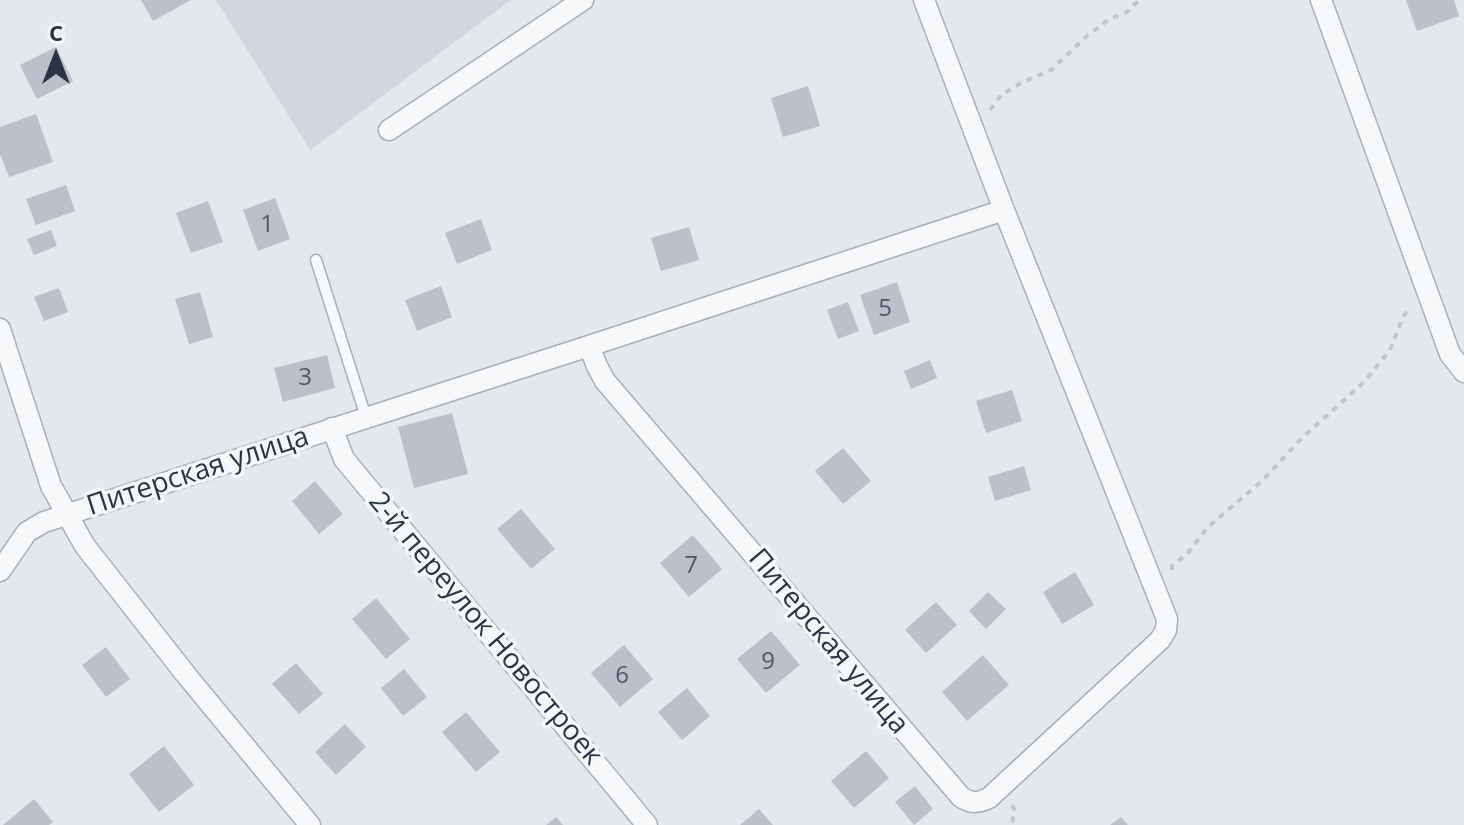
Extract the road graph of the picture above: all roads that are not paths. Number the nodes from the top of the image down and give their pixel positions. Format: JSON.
{"nodes":[{"id":1,"x":583,"y":0,"type":"edge"},
{"id":2,"x":924,"y":0,"type":"edge"},
{"id":3,"x":1321,"y":0,"type":"edge"},
{"id":4,"x":389,"y":130,"type":"dead end"},
{"id":5,"x":1004,"y":210,"type":"junction"},
{"id":6,"x":316,"y":260,"type":"dead end"},
{"id":7,"x":0,"y":329,"type":"edge"},
{"id":8,"x":589,"y":346,"type":"junction"},
{"id":9,"x":1464,"y":372,"type":"edge"},
{"id":10,"x":366,"y":417,"type":"junction"},
{"id":11,"x":332,"y":428,"type":"junction"},
{"id":12,"x":66,"y":514,"type":"junction"},
{"id":13,"x":0,"y":571,"type":"edge"},
{"id":14,"x":310,"y":825,"type":"edge"},
{"id":15,"x":647,"y":825,"type":"edge"}],
"edges":[{"from":1,"to":4,"type":"street"},
{"from":2,"to":5,"type":"street","name":"Питерская улица"},
{"from":3,"to":9,"type":"street"},
{"from":5,"to":8,"type":"street"},
{"from":5,"to":8,"type":"street","name":"Питерская улица"},
{"from":6,"to":10,"type":"lane"},
{"from":7,"to":12,"type":"street"},
{"from":8,"to":10,"type":"street","name":"Питерская улица"},
{"from":10,"to":11,"type":"street","name":"Питерская улица"},
{"from":11,"to":12,"type":"street","name":"Питерская улица"},
{"from":11,"to":15,"type":"street","name":"2-й переулок Новостроек"},
{"from":12,"to":13,"type":"street","name":"Питерская улица"},
{"from":12,"to":14,"type":"street"}]}
